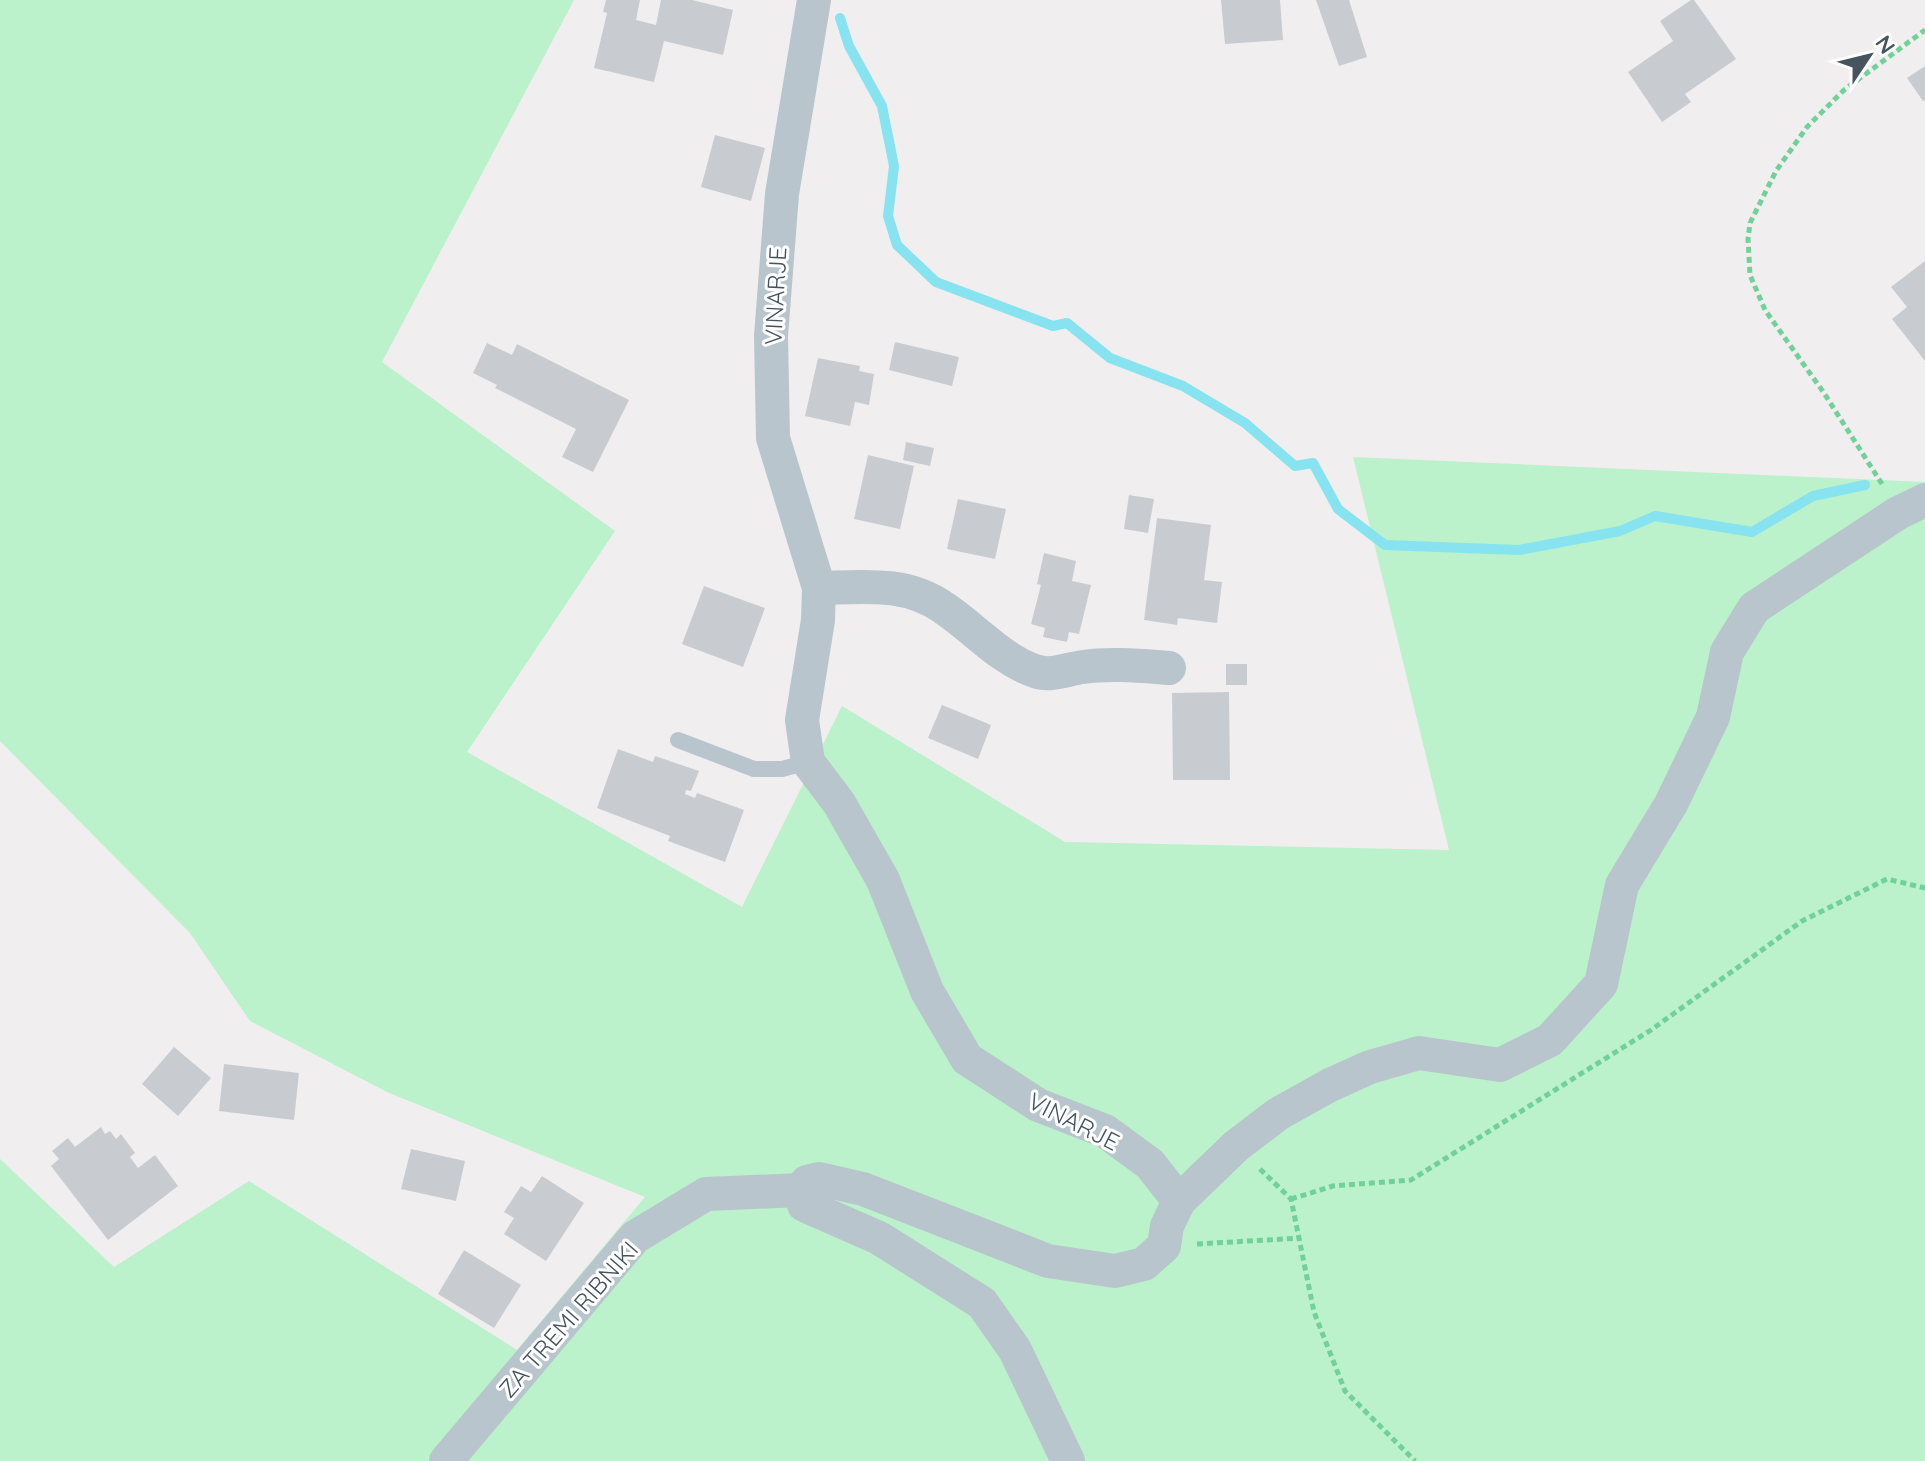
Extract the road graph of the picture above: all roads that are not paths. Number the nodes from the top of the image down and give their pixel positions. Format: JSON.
{"nodes":[{"id":1,"x":814,"y":0,"type":"edge"},
{"id":2,"x":1912,"y":507,"type":"edge"},
{"id":3,"x":819,"y":588,"type":"junction"},
{"id":4,"x":1169,"y":668,"type":"dead end"},
{"id":5,"x":678,"y":740,"type":"dead end"},
{"id":6,"x":808,"y":762,"type":"junction"},
{"id":7,"x":801,"y":1190,"type":"junction"},
{"id":8,"x":1179,"y":1201,"type":"junction"},
{"id":9,"x":446,"y":1461,"type":"edge"},
{"id":10,"x":1068,"y":1461,"type":"edge"}],
"edges":[{"from":1,"to":3,"type":"street","name":"VINARJE"},
{"from":2,"to":8,"type":"street"},
{"from":3,"to":4,"type":"street"},
{"from":3,"to":6,"type":"street","name":"VINARJE"},
{"from":5,"to":6,"type":"lane"},
{"from":6,"to":8,"type":"street","name":"VINARJE"},
{"from":7,"to":8,"type":"street"},
{"from":7,"to":9,"type":"street","name":"ZA TREMI RIBNIKI"},
{"from":7,"to":10,"type":"street"}]}
